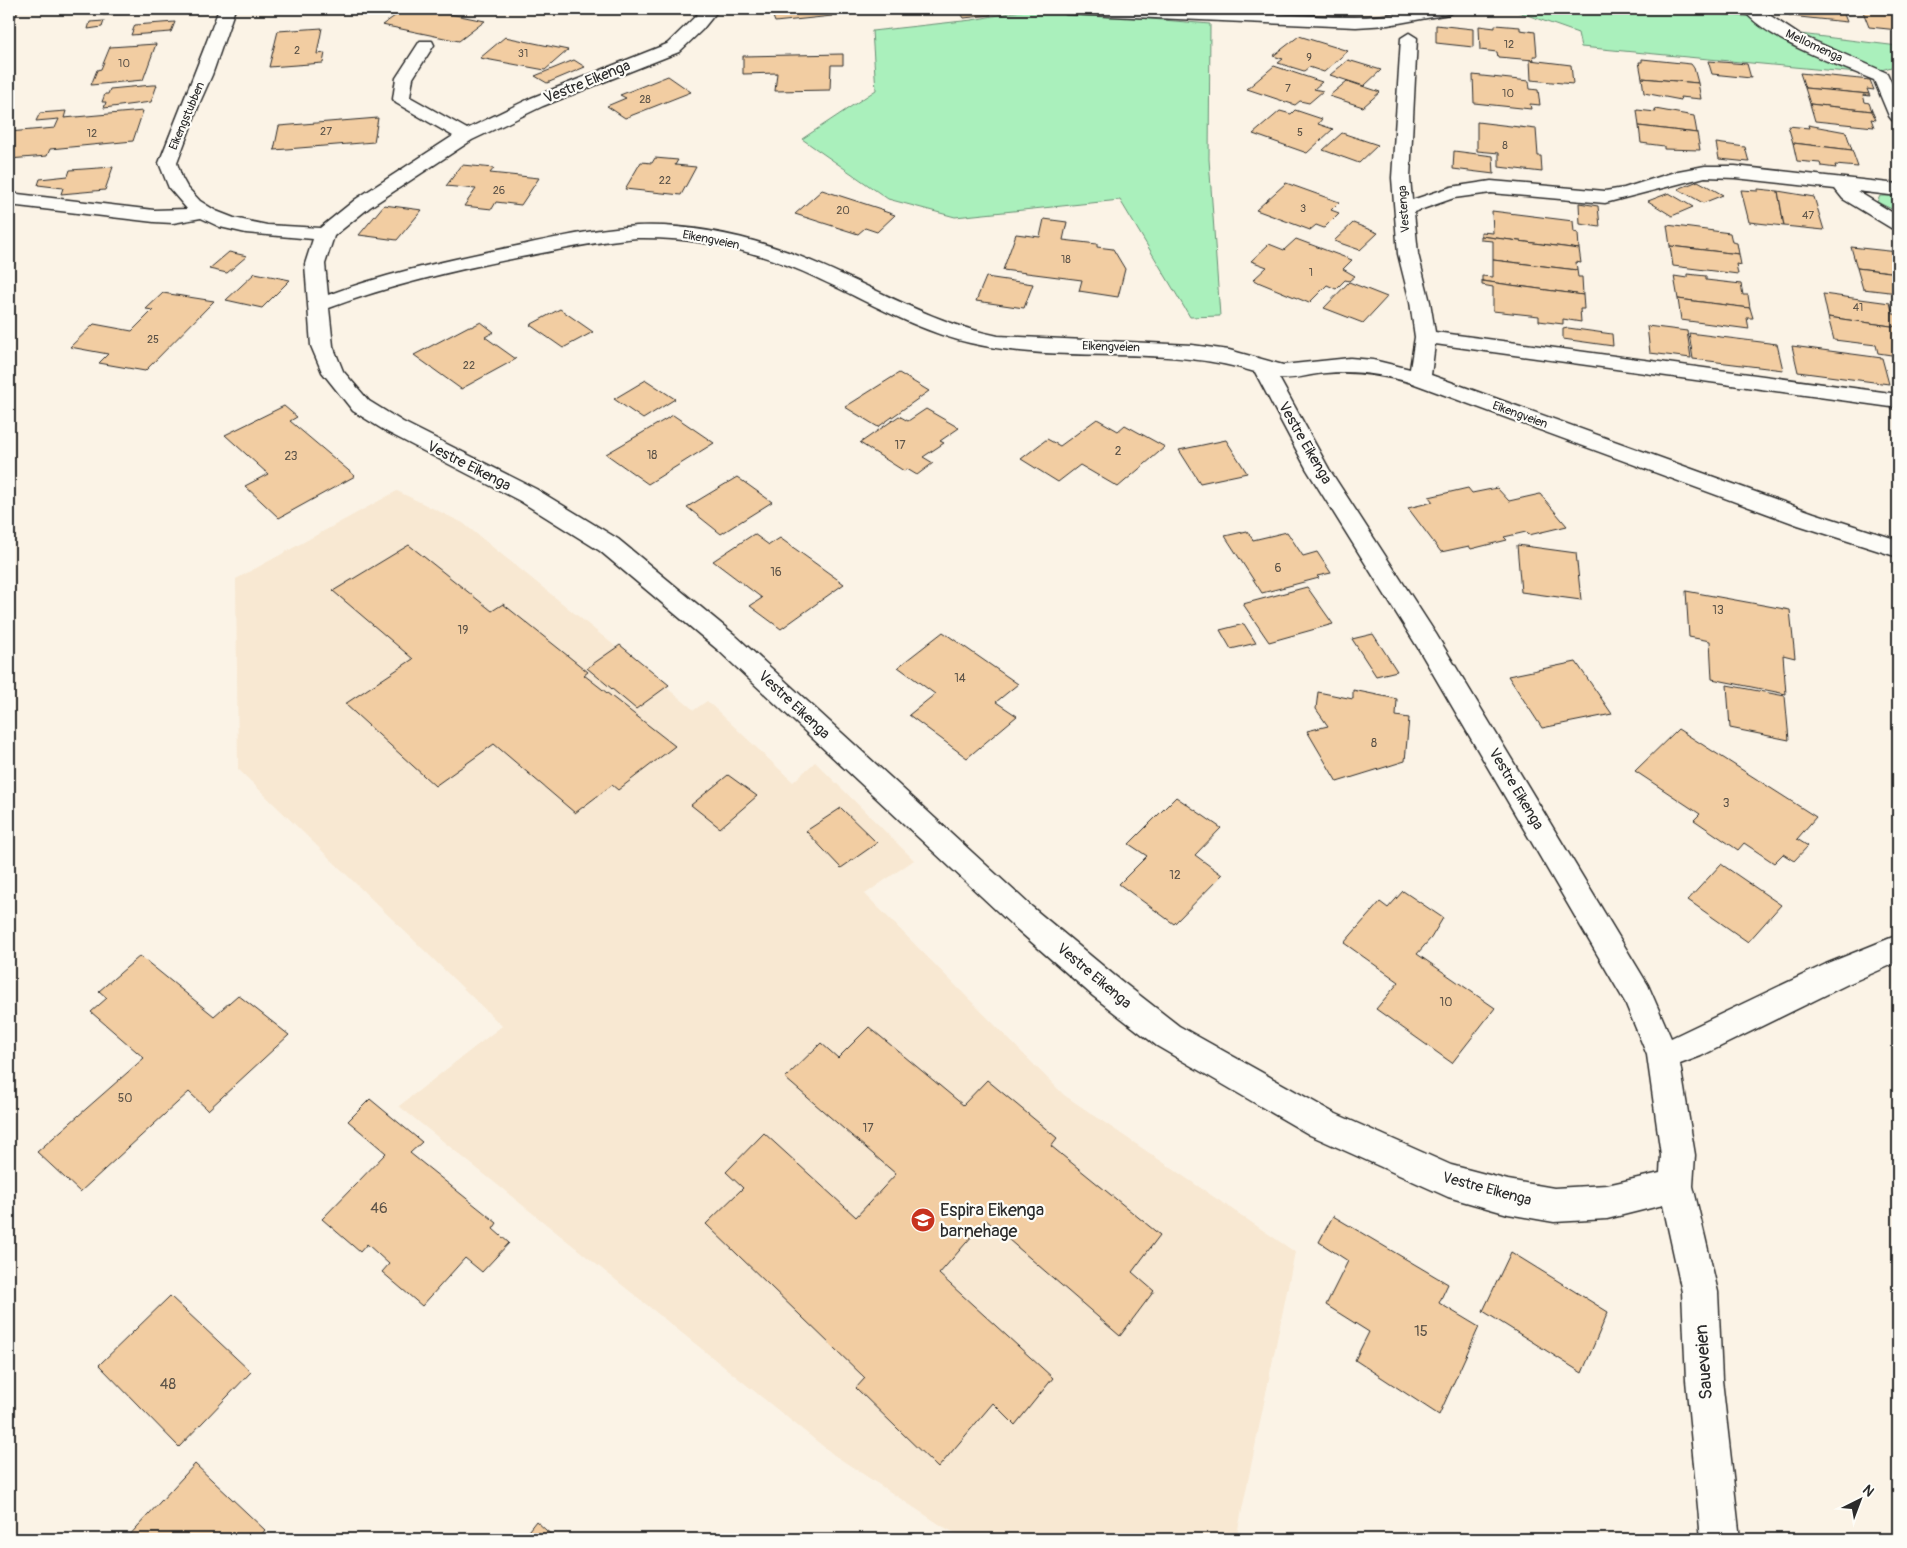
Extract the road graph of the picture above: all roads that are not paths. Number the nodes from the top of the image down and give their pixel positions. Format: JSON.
{"nodes":[{"id":1,"x":227,"y":9,"type":"edge"},
{"id":2,"x":711,"y":9,"type":"edge"},
{"id":3,"x":1066,"y":9,"type":"edge"},
{"id":4,"x":1449,"y":9,"type":"edge"},
{"id":5,"x":1751,"y":9,"type":"edge"},
{"id":6,"x":1258,"y":13,"type":"edge"},
{"id":7,"x":1409,"y":38,"type":"dead end"},
{"id":8,"x":426,"y":45,"type":"dead end"},
{"id":9,"x":1898,"y":73,"type":"edge"},
{"id":10,"x":1881,"y":77,"type":"junction"},
{"id":11,"x":1898,"y":116,"type":"edge"},
{"id":12,"x":466,"y":136,"type":"junction"},
{"id":13,"x":1841,"y":184,"type":"junction"},
{"id":14,"x":1898,"y":190,"type":"edge"},
{"id":15,"x":9,"y":199,"type":"edge"},
{"id":16,"x":1404,"y":210,"type":"junction"},
{"id":17,"x":204,"y":212,"type":"junction"},
{"id":18,"x":1898,"y":224,"type":"edge"},
{"id":19,"x":325,"y":234,"type":"junction"},
{"id":20,"x":319,"y":305,"type":"junction"},
{"id":21,"x":1426,"y":337,"type":"junction"},
{"id":22,"x":1263,"y":367,"type":"junction"},
{"id":23,"x":1420,"y":378,"type":"junction"},
{"id":24,"x":1898,"y":402,"type":"edge"},
{"id":25,"x":1898,"y":549,"type":"edge"},
{"id":26,"x":1898,"y":948,"type":"edge"},
{"id":27,"x":1663,"y":1056,"type":"junction"},
{"id":28,"x":1676,"y":1186,"type":"junction"},
{"id":29,"x":1720,"y":1539,"type":"edge"}],
"edges":[{"from":1,"to":17,"type":"street","name":"Eikengstubben"},
{"from":2,"to":12,"type":"street","name":"Vestre Eikenga"},
{"from":3,"to":6,"type":"street"},
{"from":4,"to":6,"type":"street"},
{"from":5,"to":10,"type":"street","name":"Mellomenga"},
{"from":7,"to":16,"type":"street","name":"Vestenga"},
{"from":8,"to":12,"type":"street"},
{"from":9,"to":10,"type":"street"},
{"from":10,"to":11,"type":"street"},
{"from":12,"to":19,"type":"street","name":"Vestre Eikenga"},
{"from":13,"to":14,"type":"street"},
{"from":13,"to":16,"type":"street"},
{"from":13,"to":18,"type":"street"},
{"from":15,"to":17,"type":"street","name":"Eikengstubben"},
{"from":16,"to":21,"type":"street","name":"Vestenga"},
{"from":17,"to":19,"type":"street","name":"Eikengstubben"},
{"from":19,"to":20,"type":"street","name":"Vestre Eikenga"},
{"from":20,"to":22,"type":"street","name":"Eikengveien"},
{"from":20,"to":28,"type":"street","name":"Vestre Eikenga"},
{"from":21,"to":23,"type":"street","name":"Vestenga"},
{"from":21,"to":24,"type":"street"},
{"from":22,"to":23,"type":"street","name":"Eikengveien"},
{"from":22,"to":27,"type":"street","name":"Vestre Eikenga"},
{"from":23,"to":25,"type":"street","name":"Eikengveien"},
{"from":26,"to":27,"type":"street"},
{"from":27,"to":28,"type":"street","name":"Vestre Eikenga"},
{"from":28,"to":29,"type":"street","name":"Saueveien"}]}
